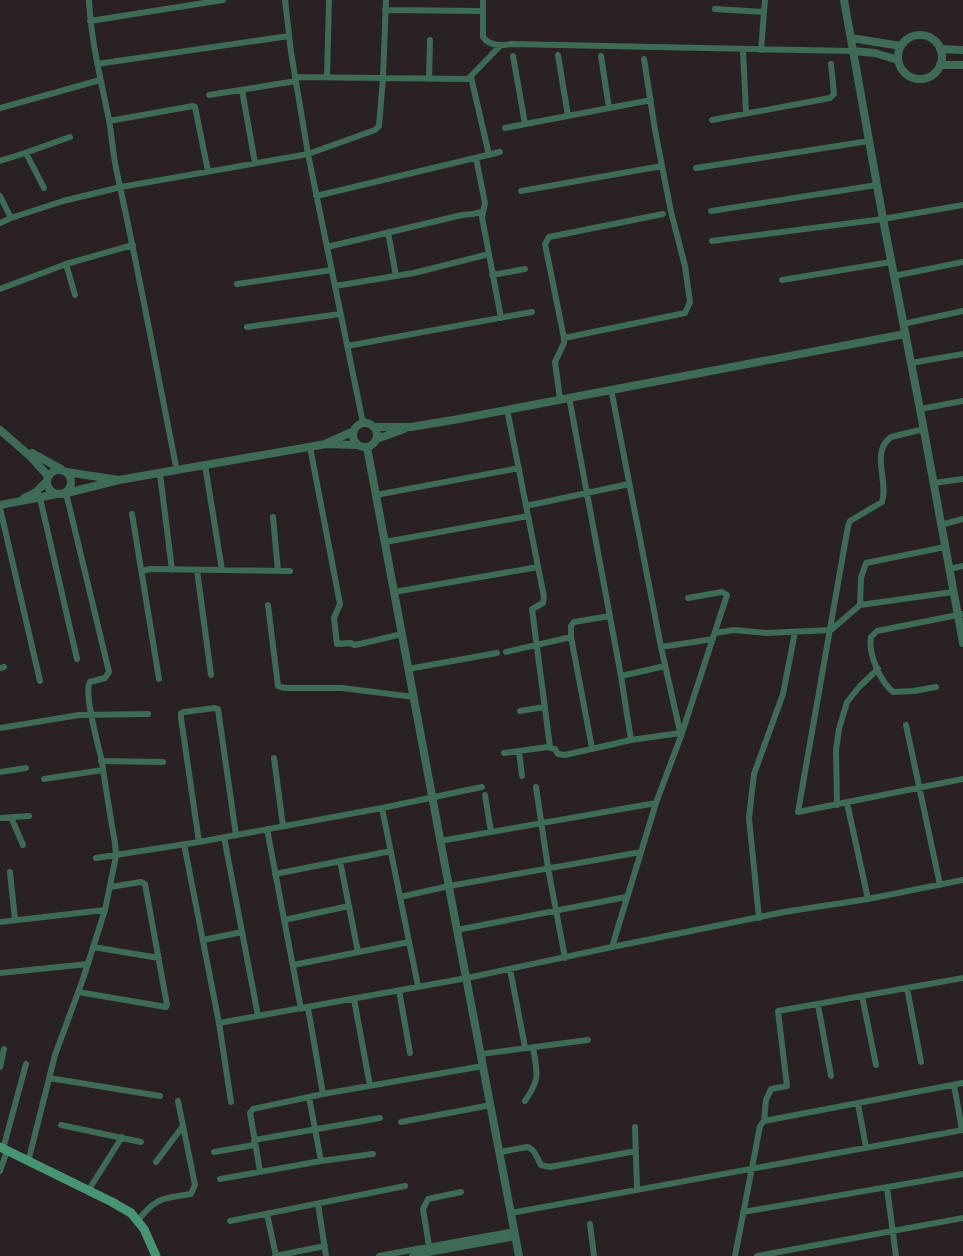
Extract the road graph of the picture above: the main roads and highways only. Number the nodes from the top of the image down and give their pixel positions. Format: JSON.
{"nodes":[{"id":1,"x":4,"y":1149,"type":"edge"},
{"id":2,"x":156,"y":1256,"type":"edge"}],
"edges":[{"from":1,"to":2,"type":"main road"}]}
